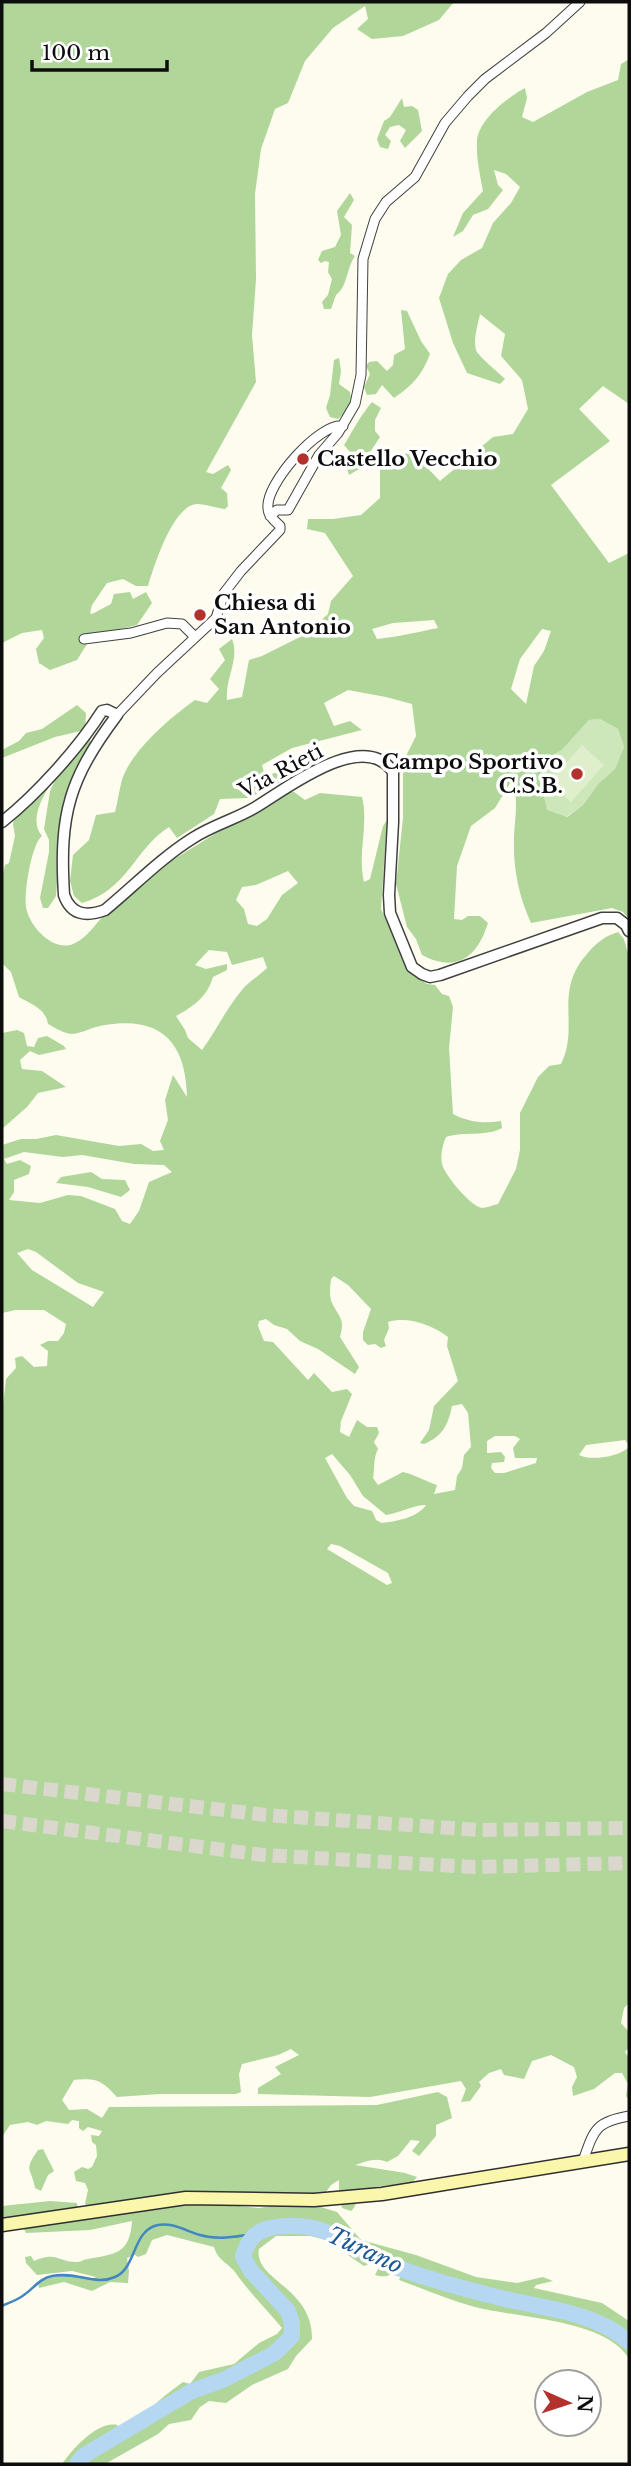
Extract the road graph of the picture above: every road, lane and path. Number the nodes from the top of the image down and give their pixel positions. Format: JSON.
{"nodes":[{"id":1,"x":580,"y":2,"type":"edge"},
{"id":2,"x":343,"y":426,"type":"junction"},
{"id":3,"x":270,"y":516,"type":"junction"},
{"id":4,"x":195,"y":637,"type":"junction"},
{"id":5,"x":84,"y":639,"type":"dead end"},
{"id":6,"x":117,"y":715,"type":"junction"},
{"id":7,"x":2,"y":822,"type":"edge"},
{"id":8,"x":629,"y":931,"type":"edge"},
{"id":9,"x":629,"y":2116,"type":"edge"},
{"id":10,"x":629,"y":2154,"type":"edge"},
{"id":11,"x":583,"y":2161,"type":"junction"},
{"id":12,"x":2,"y":2225,"type":"edge"}],
"edges":[{"from":1,"to":2,"type":"street"},
{"from":2,"to":3,"type":"street"},
{"from":2,"to":3,"type":"street"},
{"from":3,"to":4,"type":"street"},
{"from":4,"to":5,"type":"street"},
{"from":4,"to":6,"type":"street"},
{"from":6,"to":7,"type":"street"},
{"from":6,"to":8,"type":"street","name":"Via Rieti"},
{"from":9,"to":11,"type":"street"},
{"from":10,"to":11,"type":"main road"},
{"from":11,"to":12,"type":"main road"}]}
